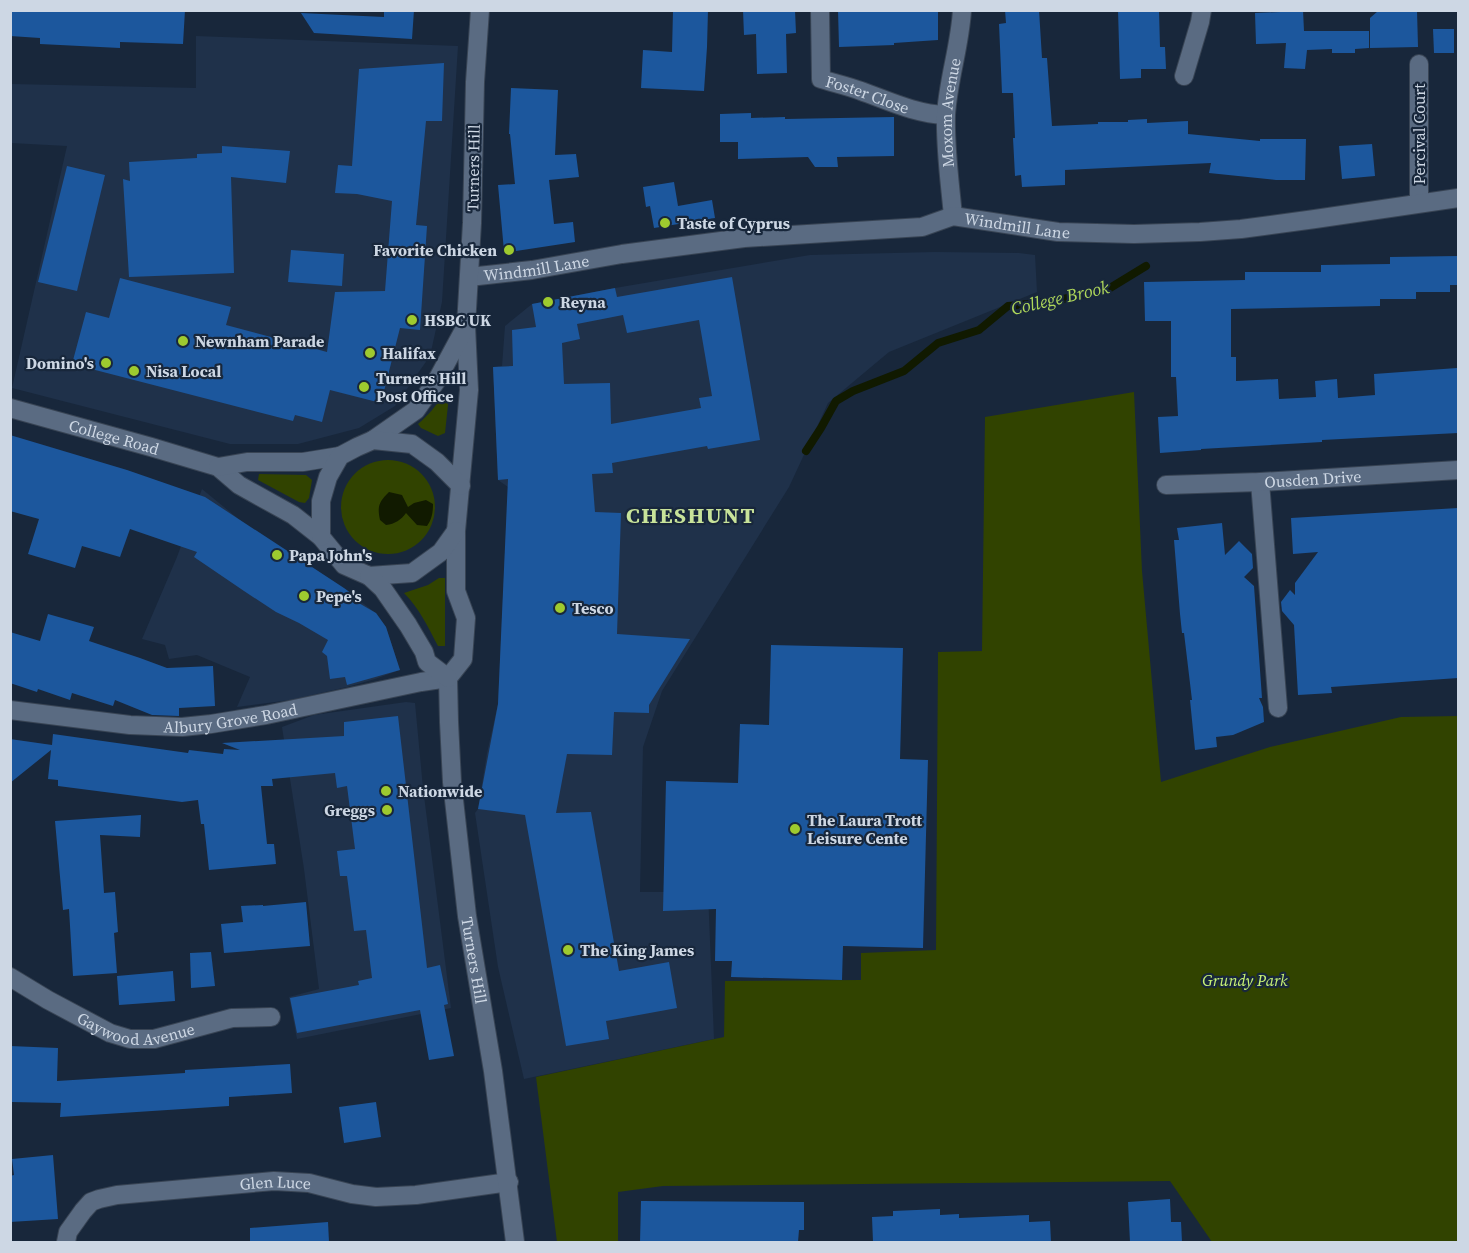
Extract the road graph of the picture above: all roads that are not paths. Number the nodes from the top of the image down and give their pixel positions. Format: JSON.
{"nodes":[{"id":1,"x":480,"y":10,"type":"edge"},
{"id":2,"x":820,"y":10,"type":"edge"},
{"id":3,"x":962,"y":10,"type":"edge"},
{"id":4,"x":1203,"y":10,"type":"edge"},
{"id":5,"x":1419,"y":64,"type":"dead end"},
{"id":6,"x":1184,"y":76,"type":"dead end"},
{"id":7,"x":946,"y":115,"type":"junction"},
{"id":8,"x":1458,"y":198,"type":"edge"},
{"id":9,"x":1419,"y":203,"type":"junction"},
{"id":10,"x":953,"y":216,"type":"junction"},
{"id":11,"x":469,"y":277,"type":"junction"},
{"id":12,"x":465,"y":326,"type":"junction"},
{"id":13,"x":10,"y":408,"type":"edge"},
{"id":14,"x":373,"y":440,"type":"junction"},
{"id":15,"x":340,"y":456,"type":"junction"},
{"id":16,"x":219,"y":467,"type":"junction"},
{"id":17,"x":1458,"y":470,"type":"edge"},
{"id":18,"x":1260,"y":482,"type":"junction"},
{"id":19,"x":1166,"y":485,"type":"dead end"},
{"id":20,"x":461,"y":486,"type":"junction"},
{"id":21,"x":456,"y":531,"type":"junction"},
{"id":22,"x":321,"y":537,"type":"junction"},
{"id":23,"x":369,"y":576,"type":"junction"},
{"id":24,"x":448,"y":678,"type":"junction"},
{"id":25,"x":1278,"y":708,"type":"dead end"},
{"id":26,"x":10,"y":710,"type":"edge"},
{"id":27,"x":10,"y":977,"type":"edge"},
{"id":28,"x":271,"y":1017,"type":"dead end"},
{"id":29,"x":508,"y":1182,"type":"junction"},
{"id":30,"x":66,"y":1242,"type":"edge"},
{"id":31,"x":515,"y":1242,"type":"edge"}],
"edges":[{"from":1,"to":11,"type":"street","name":"Turners Hill"},
{"from":2,"to":7,"type":"street","name":"Foster Close"},
{"from":3,"to":7,"type":"street","name":"Moxom Avenue"},
{"from":4,"to":6,"type":"street"},
{"from":5,"to":9,"type":"street","name":"Percival Court"},
{"from":7,"to":10,"type":"street","name":"Moxom Avenue"},
{"from":8,"to":9,"type":"street","name":"Windmill Lane"},
{"from":9,"to":10,"type":"street","name":"Windmill Lane"},
{"from":10,"to":11,"type":"street","name":"Windmill Lane"},
{"from":11,"to":12,"type":"street","name":"Turners Hill"},
{"from":12,"to":14,"type":"street","name":"Turners Hill"},
{"from":12,"to":20,"type":"street","name":"Turners Hill"},
{"from":13,"to":16,"type":"street","name":"College Road"},
{"from":14,"to":15,"type":"street"},
{"from":14,"to":20,"type":"street"},
{"from":15,"to":16,"type":"street","name":"College Road"},
{"from":15,"to":22,"type":"street"},
{"from":16,"to":22,"type":"street","name":"College Road"},
{"from":17,"to":18,"type":"street","name":"Ousden Drive"},
{"from":18,"to":19,"type":"street","name":"Ousden Drive"},
{"from":18,"to":25,"type":"street"},
{"from":20,"to":21,"type":"street"},
{"from":21,"to":23,"type":"street"},
{"from":21,"to":24,"type":"street"},
{"from":22,"to":23,"type":"street"},
{"from":23,"to":24,"type":"street"},
{"from":24,"to":26,"type":"street","name":"Albury Grove Road"},
{"from":24,"to":29,"type":"street","name":"Turners Hill"},
{"from":27,"to":28,"type":"street","name":"Gaywood Avenue"},
{"from":29,"to":30,"type":"street","name":"Glen Luce"},
{"from":29,"to":31,"type":"street","name":"Turners Hill"}]}
